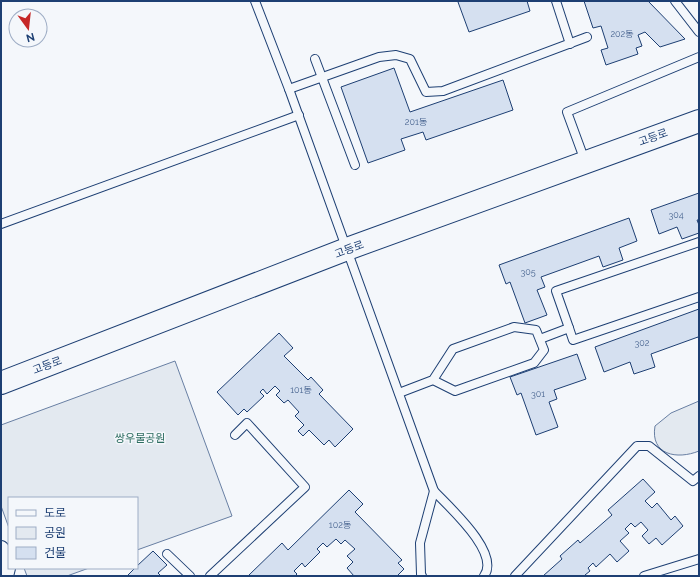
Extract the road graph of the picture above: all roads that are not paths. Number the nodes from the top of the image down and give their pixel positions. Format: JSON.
{"nodes":[{"id":1,"x":255,"y":1,"type":"edge"},
{"id":2,"x":556,"y":1,"type":"edge"},
{"id":3,"x":675,"y":1,"type":"edge"},
{"id":4,"x":699,"y":32,"type":"edge"},
{"id":5,"x":587,"y":37,"type":"dead end"},
{"id":6,"x":570,"y":44,"type":"junction"},
{"id":7,"x":699,"y":57,"type":"edge"},
{"id":8,"x":315,"y":59,"type":"dead end"},
{"id":9,"x":322,"y":77,"type":"junction"},
{"id":10,"x":289,"y":89,"type":"junction"},
{"id":11,"x":299,"y":115,"type":"junction"},
{"id":12,"x":699,"y":121,"type":"edge"},
{"id":13,"x":585,"y":162,"type":"junction"},
{"id":14,"x":355,"y":165,"type":"dead end"},
{"id":15,"x":1,"y":224,"type":"edge"},
{"id":16,"x":699,"y":242,"type":"edge"},
{"id":17,"x":347,"y":249,"type":"junction"},
{"id":18,"x":699,"y":297,"type":"edge"},
{"id":19,"x":569,"y":328,"type":"junction"},
{"id":20,"x":540,"y":339,"type":"junction"},
{"id":21,"x":433,"y":380,"type":"junction"},
{"id":22,"x":1,"y":383,"type":"edge"},
{"id":23,"x":399,"y":393,"type":"junction"},
{"id":24,"x":235,"y":435,"type":"dead end"},
{"id":25,"x":699,"y":476,"type":"edge"},
{"id":26,"x":434,"y":491,"type":"junction"},
{"id":27,"x":1,"y":549,"type":"edge"},
{"id":28,"x":167,"y":554,"type":"dead end"},
{"id":29,"x":699,"y":559,"type":"edge"},
{"id":30,"x":5,"y":576,"type":"edge"},
{"id":31,"x":190,"y":576,"type":"edge"},
{"id":32,"x":210,"y":576,"type":"edge"},
{"id":33,"x":422,"y":576,"type":"edge"},
{"id":34,"x":484,"y":576,"type":"edge"},
{"id":35,"x":515,"y":576,"type":"edge"},
{"id":36,"x":644,"y":576,"type":"edge"}],
"edges":[{"from":1,"to":10,"type":"lane"},
{"from":2,"to":6,"type":"lane"},
{"from":3,"to":4,"type":"lane"},
{"from":5,"to":6,"type":"lane"},
{"from":6,"to":9,"type":"lane"},
{"from":7,"to":13,"type":"lane"},
{"from":8,"to":9,"type":"lane"},
{"from":9,"to":10,"type":"lane"},
{"from":9,"to":14,"type":"lane"},
{"from":10,"to":11,"type":"lane"},
{"from":11,"to":15,"type":"lane"},
{"from":11,"to":17,"type":"lane"},
{"from":12,"to":13,"type":"street","name":"고등로"},
{"from":13,"to":17,"type":"street","name":"고등로"},
{"from":16,"to":19,"type":"lane"},
{"from":17,"to":22,"type":"street","name":"고등로"},
{"from":17,"to":23,"type":"lane"},
{"from":18,"to":19,"type":"lane"},
{"from":19,"to":20,"type":"lane"},
{"from":20,"to":21,"type":"lane"},
{"from":20,"to":21,"type":"lane"},
{"from":21,"to":23,"type":"lane"},
{"from":23,"to":26,"type":"lane"},
{"from":24,"to":32,"type":"lane"},
{"from":25,"to":35,"type":"lane"},
{"from":26,"to":33,"type":"lane"},
{"from":26,"to":34,"type":"lane"},
{"from":27,"to":30,"type":"street"},
{"from":28,"to":31,"type":"lane"},
{"from":29,"to":36,"type":"lane"}]}
